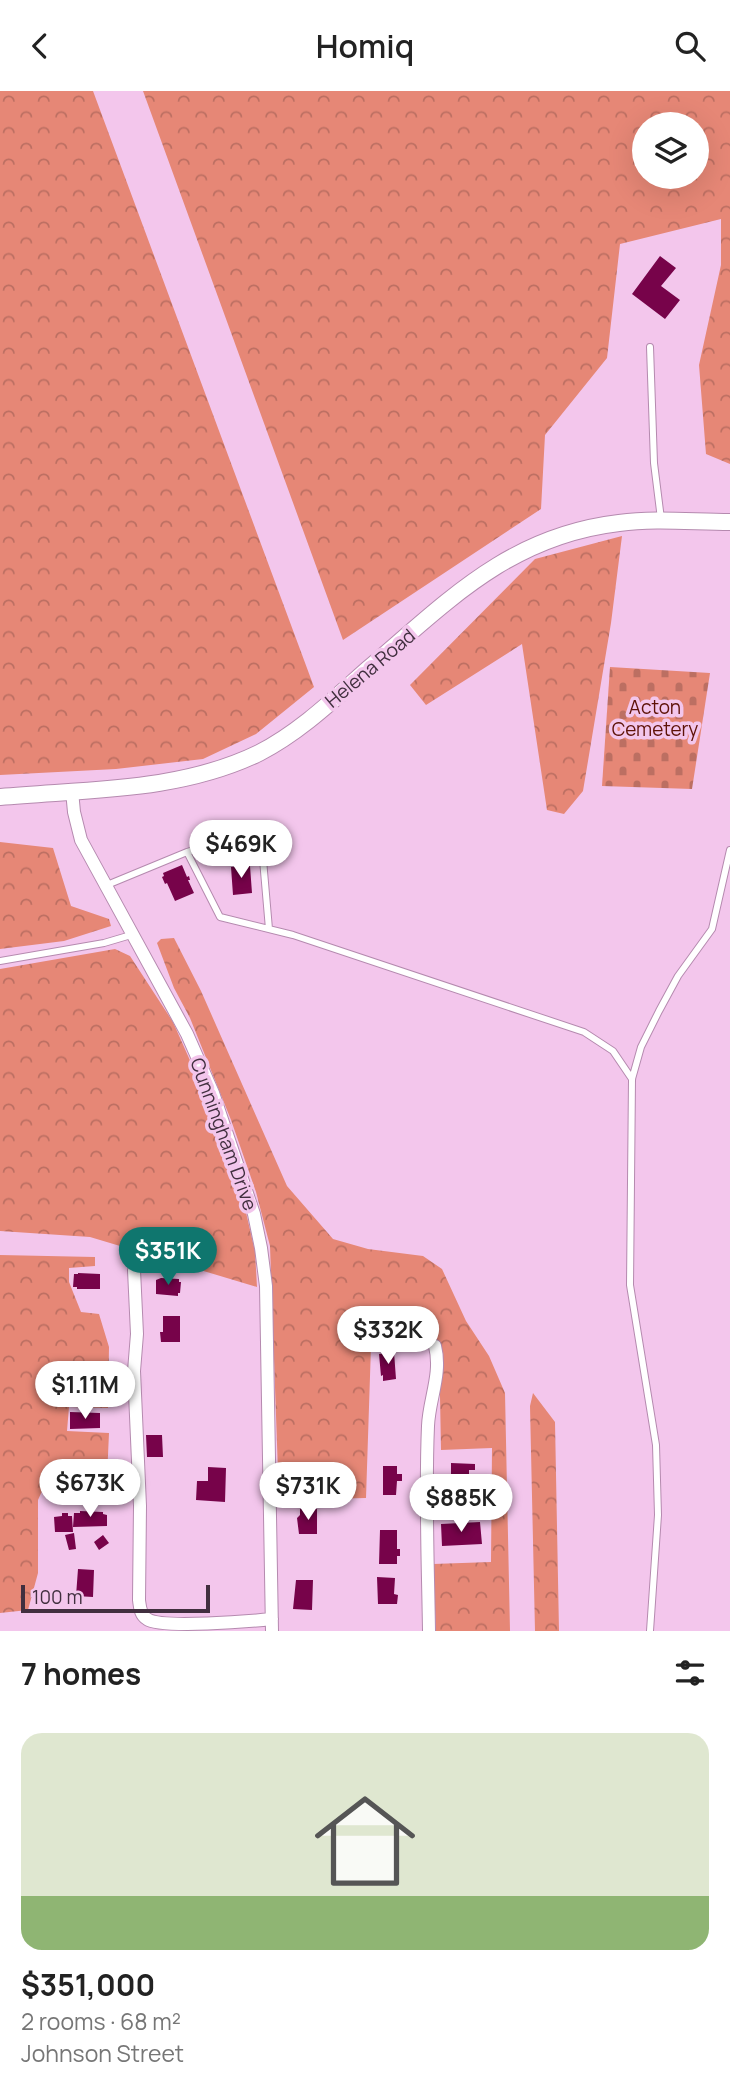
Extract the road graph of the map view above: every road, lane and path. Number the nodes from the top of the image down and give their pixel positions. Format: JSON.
{"nodes":[{"id":1,"x":650,"y":347,"type":"dead end"},
{"id":2,"x":661,"y":521,"type":"junction"},
{"id":3,"x":730,"y":522,"type":"edge"},
{"id":4,"x":72,"y":791,"type":"junction"},
{"id":5,"x":0,"y":797,"type":"edge"},
{"id":6,"x":730,"y":850,"type":"edge"},
{"id":7,"x":187,"y":852,"type":"junction"},
{"id":8,"x":105,"y":885,"type":"junction"},
{"id":9,"x":269,"y":929,"type":"junction"},
{"id":10,"x":131,"y":935,"type":"junction"},
{"id":11,"x":0,"y":961,"type":"edge"},
{"id":12,"x":632,"y":1080,"type":"junction"},
{"id":13,"x":134,"y":1271,"type":"dead end"},
{"id":14,"x":435,"y":1346,"type":"dead end"},
{"id":15,"x":272,"y":1625,"type":"edge"},
{"id":16,"x":429,"y":1631,"type":"edge"},
{"id":17,"x":650,"y":1631,"type":"edge"}],
"edges":[{"from":1,"to":2,"type":"lane"},
{"from":2,"to":3,"type":"main road","name":"Helena Road"},
{"from":2,"to":4,"type":"main road","name":"Helena Road"},
{"from":4,"to":5,"type":"main road","name":"Helena Road"},
{"from":4,"to":8,"type":"street","name":"Cunningham Drive"},
{"from":6,"to":12,"type":"lane"},
{"from":7,"to":8,"type":"lane"},
{"from":7,"to":9,"type":"lane"},
{"from":7,"to":9,"type":"lane"},
{"from":8,"to":10,"type":"street","name":"Cunningham Drive"},
{"from":9,"to":12,"type":"lane"},
{"from":10,"to":11,"type":"lane"},
{"from":10,"to":15,"type":"street","name":"Cunningham Drive"},
{"from":12,"to":17,"type":"lane"},
{"from":13,"to":15,"type":"street"},
{"from":14,"to":16,"type":"street"}]}
